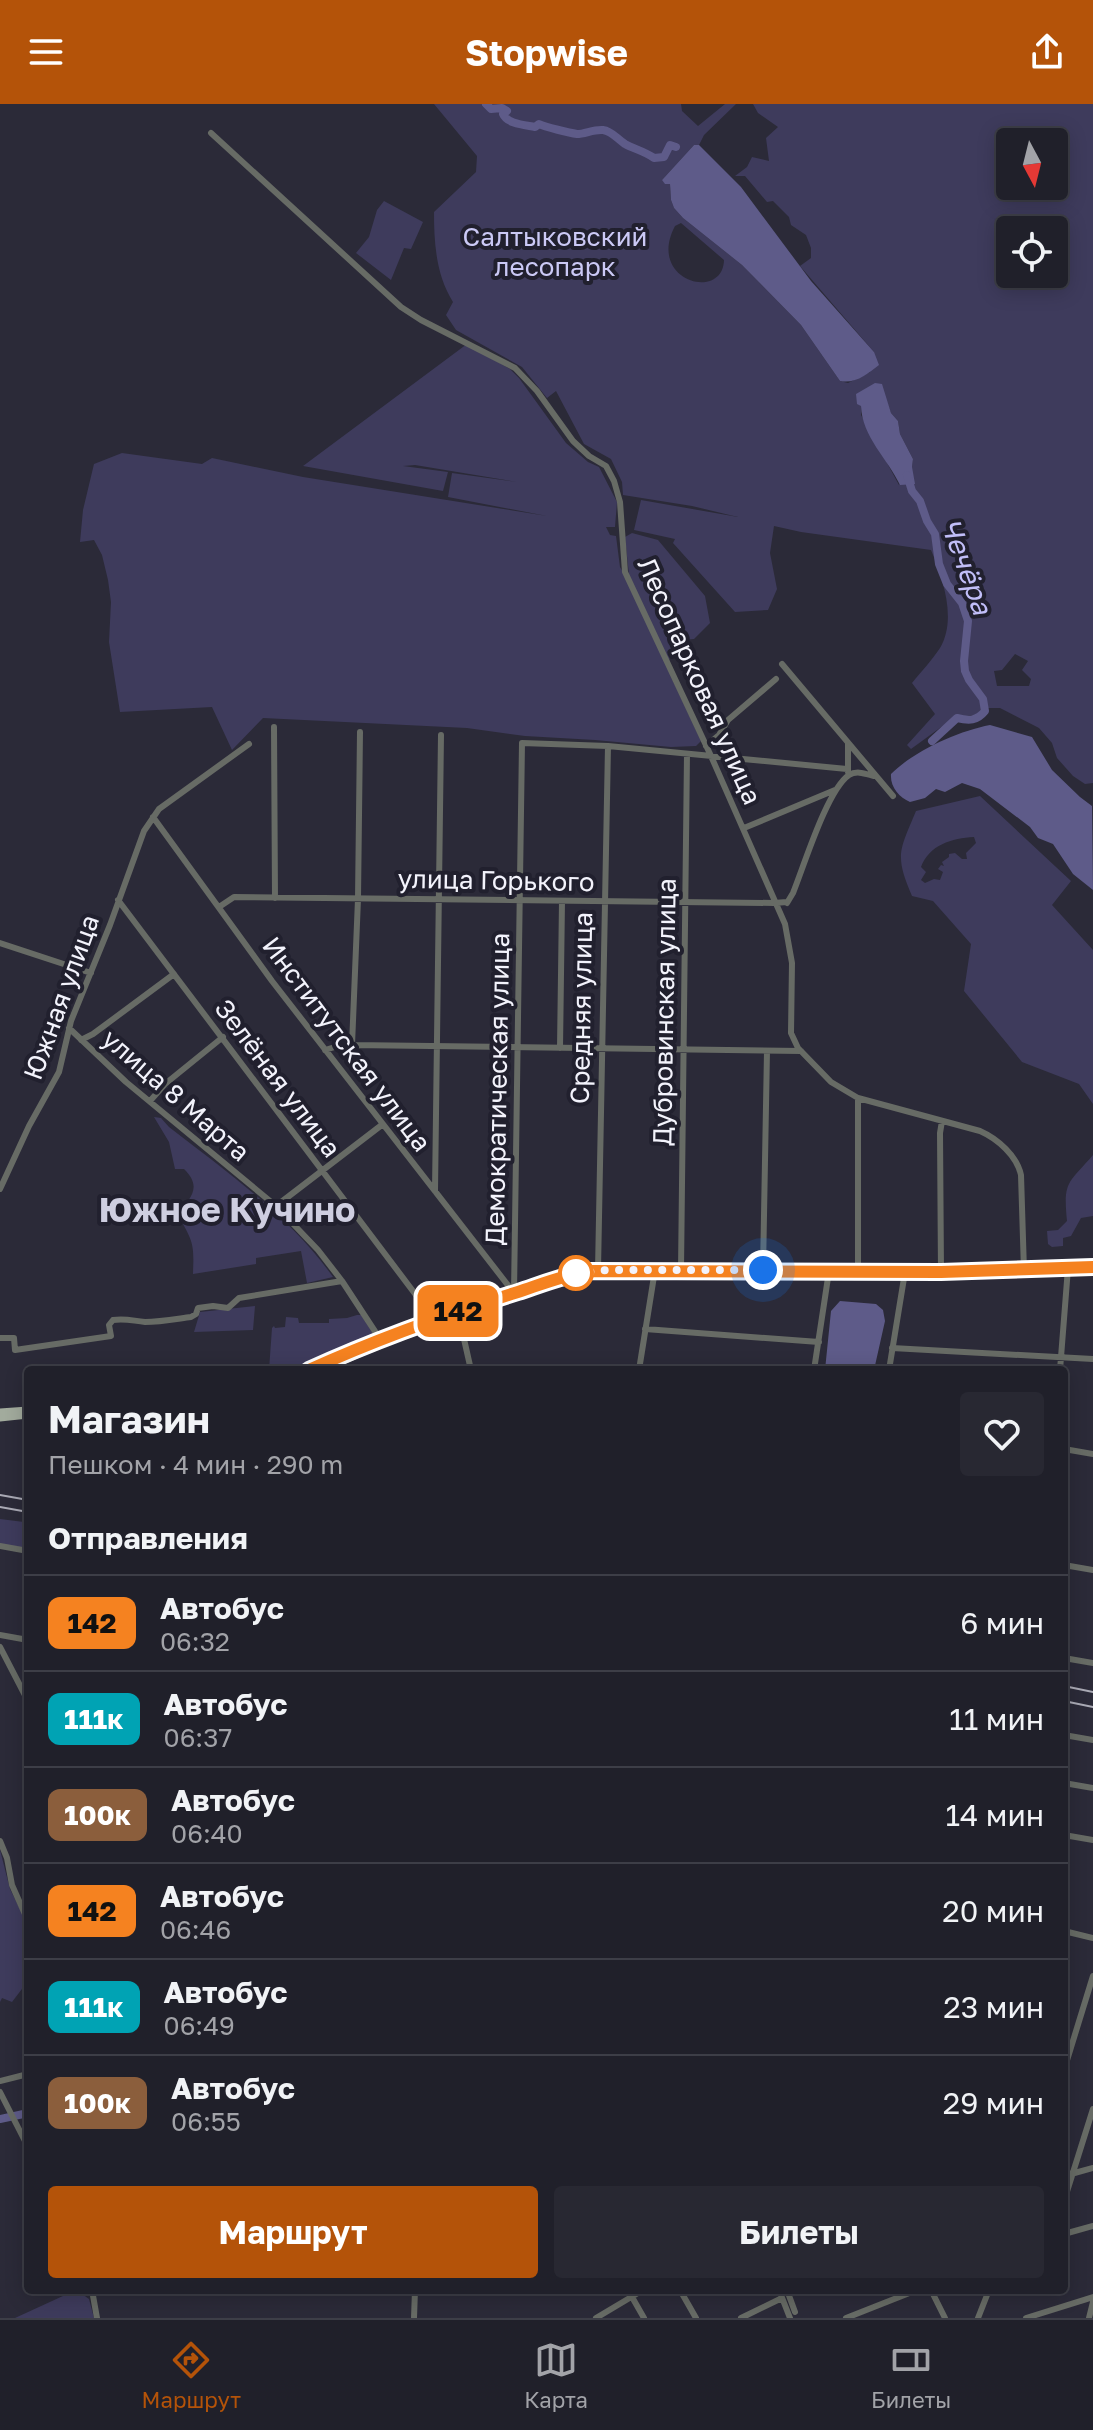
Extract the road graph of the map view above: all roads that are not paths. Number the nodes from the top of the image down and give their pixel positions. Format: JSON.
{"nodes":[{"id":1,"x":211,"y":133,"type":"dead end"},
{"id":2,"x":782,"y":664,"type":"dead end"},
{"id":3,"x":776,"y":679,"type":"dead end"},
{"id":4,"x":274,"y":727,"type":"dead end"},
{"id":5,"x":360,"y":732,"type":"dead end"},
{"id":6,"x":441,"y":735,"type":"dead end"},
{"id":7,"x":847,"y":741,"type":"junction"},
{"id":8,"x":249,"y":744,"type":"dead end"},
{"id":9,"x":608,"y":746,"type":"junction"},
{"id":10,"x":706,"y":746,"type":"junction"},
{"id":11,"x":687,"y":754,"type":"junction"},
{"id":12,"x":711,"y":756,"type":"junction"},
{"id":13,"x":848,"y":772,"type":"junction"},
{"id":14,"x":874,"y":776,"type":"junction"},
{"id":15,"x":835,"y":790,"type":"junction"},
{"id":16,"x":893,"y":796,"type":"dead end"},
{"id":17,"x":153,"y":817,"type":"junction"},
{"id":18,"x":744,"y":828,"type":"junction"},
{"id":19,"x":275,"y":898,"type":"junction"},
{"id":20,"x":358,"y":899,"type":"junction"},
{"id":21,"x":118,"y":900,"type":"junction"},
{"id":22,"x":439,"y":900,"type":"junction"},
{"id":23,"x":520,"y":900,"type":"junction"},
{"id":24,"x":562,"y":901,"type":"junction"},
{"id":25,"x":603,"y":901,"type":"junction"},
{"id":26,"x":685,"y":902,"type":"junction"},
{"id":27,"x":787,"y":902,"type":"junction"},
{"id":28,"x":777,"y":903,"type":"junction"},
{"id":29,"x":219,"y":907,"type":"junction"},
{"id":30,"x":781,"y":913,"type":"junction"},
{"id":31,"x":0,"y":943,"type":"edge"},
{"id":32,"x":91,"y":973,"type":"junction"},
{"id":33,"x":174,"y":974,"type":"junction"},
{"id":34,"x":69,"y":1028,"type":"junction"},
{"id":35,"x":223,"y":1037,"type":"junction"},
{"id":36,"x":81,"y":1040,"type":"junction"},
{"id":37,"x":352,"y":1045,"type":"junction"},
{"id":38,"x":437,"y":1046,"type":"junction"},
{"id":39,"x":518,"y":1047,"type":"junction"},
{"id":40,"x":560,"y":1048,"type":"junction"},
{"id":41,"x":600,"y":1048,"type":"junction"},
{"id":42,"x":325,"y":1050,"type":"junction"},
{"id":43,"x":684,"y":1050,"type":"junction"},
{"id":44,"x":767,"y":1051,"type":"junction"},
{"id":45,"x":801,"y":1051,"type":"junction"},
{"id":46,"x":858,"y":1098,"type":"junction"},
{"id":47,"x":150,"y":1101,"type":"junction"},
{"id":48,"x":942,"y":1121,"type":"junction"},
{"id":49,"x":383,"y":1124,"type":"junction"},
{"id":50,"x":322,"y":1171,"type":"junction"},
{"id":51,"x":0,"y":1189,"type":"edge"},
{"id":52,"x":435,"y":1191,"type":"junction"},
{"id":53,"x":276,"y":1206,"type":"junction"},
{"id":54,"x":1093,"y":1267,"type":"edge"},
{"id":55,"x":1068,"y":1268,"type":"junction"},
{"id":56,"x":598,"y":1270,"type":"junction"},
{"id":57,"x":655,"y":1270,"type":"junction"},
{"id":58,"x":681,"y":1270,"type":"junction"},
{"id":59,"x":763,"y":1270,"type":"junction"},
{"id":60,"x":829,"y":1271,"type":"junction"},
{"id":61,"x":858,"y":1271,"type":"junction"},
{"id":62,"x":1024,"y":1271,"type":"junction"},
{"id":63,"x":905,"y":1272,"type":"junction"},
{"id":64,"x":941,"y":1272,"type":"junction"},
{"id":65,"x":342,"y":1281,"type":"junction"},
{"id":66,"x":514,"y":1293,"type":"junction"},
{"id":67,"x":459,"y":1317,"type":"junction"},
{"id":68,"x":434,"y":1319,"type":"junction"},
{"id":69,"x":645,"y":1329,"type":"junction"},
{"id":70,"x":0,"y":1338,"type":"edge"},
{"id":71,"x":380,"y":1339,"type":"junction"},
{"id":72,"x":819,"y":1342,"type":"junction"},
{"id":73,"x":892,"y":1348,"type":"junction"},
{"id":74,"x":1061,"y":1357,"type":"junction"},
{"id":75,"x":1093,"y":1359,"type":"edge"},
{"id":76,"x":318,"y":1366,"type":"edge"},
{"id":77,"x":331,"y":1366,"type":"edge"},
{"id":78,"x":470,"y":1366,"type":"edge"},
{"id":79,"x":640,"y":1366,"type":"edge"},
{"id":80,"x":815,"y":1366,"type":"edge"},
{"id":81,"x":890,"y":1366,"type":"edge"},
{"id":82,"x":1060,"y":1366,"type":"edge"},
{"id":83,"x":24,"y":1412,"type":"edge"},
{"id":84,"x":0,"y":1415,"type":"edge"},
{"id":85,"x":1068,"y":1450,"type":"edge"},
{"id":86,"x":1093,"y":1454,"type":"edge"},
{"id":87,"x":0,"y":1546,"type":"edge"},
{"id":88,"x":24,"y":1550,"type":"edge"},
{"id":89,"x":1068,"y":1566,"type":"edge"},
{"id":90,"x":1093,"y":1570,"type":"edge"},
{"id":91,"x":0,"y":1635,"type":"edge"},
{"id":92,"x":24,"y":1639,"type":"edge"},
{"id":93,"x":0,"y":1647,"type":"edge"},
{"id":94,"x":1068,"y":1659,"type":"edge"},
{"id":95,"x":1093,"y":1663,"type":"edge"},
{"id":96,"x":24,"y":1693,"type":"edge"},
{"id":97,"x":1068,"y":1736,"type":"edge"},
{"id":98,"x":1093,"y":1740,"type":"edge"},
{"id":99,"x":1068,"y":1784,"type":"edge"},
{"id":100,"x":1093,"y":1788,"type":"edge"},
{"id":101,"x":1068,"y":1836,"type":"edge"},
{"id":102,"x":1093,"y":1840,"type":"edge"},
{"id":103,"x":0,"y":1841,"type":"edge"},
{"id":104,"x":24,"y":1912,"type":"edge"},
{"id":105,"x":1068,"y":1932,"type":"edge"},
{"id":106,"x":1093,"y":1938,"type":"edge"},
{"id":107,"x":1093,"y":1976,"type":"edge"},
{"id":108,"x":1068,"y":2057,"type":"edge"},
{"id":109,"x":24,"y":2075,"type":"edge"},
{"id":110,"x":0,"y":2081,"type":"edge"},
{"id":111,"x":0,"y":2092,"type":"edge"},
{"id":112,"x":1093,"y":2109,"type":"edge"},
{"id":113,"x":24,"y":2139,"type":"edge"},
{"id":114,"x":1093,"y":2168,"type":"edge"},
{"id":115,"x":1068,"y":2174,"type":"edge"},
{"id":116,"x":1093,"y":2226,"type":"edge"},
{"id":117,"x":1068,"y":2233,"type":"edge"},
{"id":118,"x":93,"y":2294,"type":"edge"},
{"id":119,"x":415,"y":2294,"type":"edge"},
{"id":120,"x":637,"y":2294,"type":"edge"},
{"id":121,"x":682,"y":2294,"type":"edge"},
{"id":122,"x":781,"y":2294,"type":"edge"},
{"id":123,"x":788,"y":2294,"type":"edge"},
{"id":124,"x":907,"y":2294,"type":"edge"},
{"id":125,"x":933,"y":2294,"type":"edge"},
{"id":126,"x":987,"y":2294,"type":"edge"},
{"id":127,"x":632,"y":2297,"type":"junction"},
{"id":128,"x":1093,"y":2299,"type":"edge"},
{"id":129,"x":793,"y":2315,"type":"edge"},
{"id":130,"x":97,"y":2318,"type":"edge"},
{"id":131,"x":414,"y":2318,"type":"edge"},
{"id":132,"x":596,"y":2318,"type":"edge"},
{"id":133,"x":644,"y":2318,"type":"edge"},
{"id":134,"x":696,"y":2318,"type":"edge"},
{"id":135,"x":741,"y":2318,"type":"edge"},
{"id":136,"x":846,"y":2318,"type":"edge"},
{"id":137,"x":945,"y":2318,"type":"edge"},
{"id":138,"x":978,"y":2318,"type":"edge"},
{"id":139,"x":1026,"y":2318,"type":"edge"},
{"id":140,"x":1089,"y":2318,"type":"edge"}],
"edges":[{"from":1,"to":10,"type":"street","name":"Лесопарковая улица"},
{"from":2,"to":7,"type":"street"},
{"from":3,"to":10,"type":"street"},
{"from":4,"to":19,"type":"street"},
{"from":5,"to":20,"type":"street"},
{"from":6,"to":22,"type":"street"},
{"from":7,"to":13,"type":"street"},
{"from":7,"to":14,"type":"street"},
{"from":8,"to":17,"type":"street"},
{"from":9,"to":11,"type":"street"},
{"from":9,"to":23,"type":"street","name":"Демократическая улица"},
{"from":9,"to":25,"type":"street","name":"Средняя улица"},
{"from":10,"to":12,"type":"street","name":"Лесопарковая улица"},
{"from":11,"to":12,"type":"street"},
{"from":11,"to":26,"type":"street","name":"Дубровинская улица"},
{"from":12,"to":13,"type":"street"},
{"from":12,"to":18,"type":"street","name":"Лесопарковая улица"},
{"from":13,"to":14,"type":"street"},
{"from":13,"to":15,"type":"street"},
{"from":14,"to":16,"type":"street"},
{"from":15,"to":18,"type":"street"},
{"from":15,"to":27,"type":"street"},
{"from":17,"to":21,"type":"street","name":"Южная улица"},
{"from":17,"to":29,"type":"street","name":"Институтская улица"},
{"from":18,"to":28,"type":"street","name":"Лесопарковая улица"},
{"from":19,"to":20,"type":"street","name":"улица Горького"},
{"from":19,"to":29,"type":"street","name":"улица Горького"},
{"from":20,"to":22,"type":"street","name":"улица Горького"},
{"from":20,"to":37,"type":"street"},
{"from":21,"to":32,"type":"street","name":"Южная улица"},
{"from":21,"to":33,"type":"street","name":"Зелёная улица"},
{"from":22,"to":23,"type":"street","name":"улица Горького"},
{"from":22,"to":38,"type":"street"},
{"from":23,"to":24,"type":"street","name":"улица Горького"},
{"from":23,"to":39,"type":"street","name":"Демократическая улица"},
{"from":24,"to":25,"type":"street","name":"улица Горького"},
{"from":24,"to":40,"type":"street"},
{"from":25,"to":26,"type":"street","name":"улица Горького"},
{"from":25,"to":41,"type":"street","name":"Средняя улица"},
{"from":26,"to":28,"type":"street","name":"улица Горького"},
{"from":26,"to":43,"type":"street","name":"Дубровинская улица"},
{"from":27,"to":28,"type":"street","name":"улица Горького"},
{"from":27,"to":30,"type":"street"},
{"from":28,"to":30,"type":"street","name":"Лесопарковая улица"},
{"from":29,"to":42,"type":"street","name":"Институтская улица"},
{"from":30,"to":45,"type":"street","name":"Лесопарковая улица"},
{"from":31,"to":32,"type":"street"},
{"from":32,"to":34,"type":"street","name":"Южная улица"},
{"from":33,"to":35,"type":"street","name":"Зелёная улица"},
{"from":33,"to":36,"type":"street"},
{"from":34,"to":36,"type":"street","name":"улица 8 Марта"},
{"from":34,"to":51,"type":"street","name":"Южная улица"},
{"from":35,"to":47,"type":"street"},
{"from":35,"to":50,"type":"street","name":"Зелёная улица"},
{"from":36,"to":47,"type":"street","name":"улица 8 Марта"},
{"from":37,"to":38,"type":"street"},
{"from":37,"to":42,"type":"street"},
{"from":38,"to":39,"type":"street"},
{"from":38,"to":52,"type":"street"},
{"from":39,"to":40,"type":"street"},
{"from":39,"to":66,"type":"street","name":"Демократическая улица"},
{"from":40,"to":41,"type":"street"},
{"from":41,"to":43,"type":"street"},
{"from":41,"to":56,"type":"street","name":"Средняя улица"},
{"from":42,"to":49,"type":"street","name":"Институтская улица"},
{"from":43,"to":44,"type":"street"},
{"from":43,"to":58,"type":"street","name":"Дубровинская улица"},
{"from":44,"to":45,"type":"street"},
{"from":44,"to":59,"type":"street"},
{"from":45,"to":46,"type":"street"},
{"from":46,"to":48,"type":"street"},
{"from":46,"to":61,"type":"street"},
{"from":47,"to":53,"type":"street","name":"улица 8 Марта"},
{"from":48,"to":62,"type":"street"},
{"from":48,"to":64,"type":"street"},
{"from":49,"to":50,"type":"street"},
{"from":49,"to":52,"type":"street","name":"Институтская улица"},
{"from":50,"to":53,"type":"street"},
{"from":50,"to":68,"type":"street","name":"Зелёная улица"},
{"from":52,"to":66,"type":"street","name":"Институтская улица"},
{"from":53,"to":65,"type":"street","name":"улица 8 Марта"},
{"from":54,"to":55,"type":"main road"},
{"from":55,"to":62,"type":"main road"},
{"from":55,"to":74,"type":"street"},
{"from":56,"to":57,"type":"main road"},
{"from":56,"to":66,"type":"main road"},
{"from":57,"to":58,"type":"main road"},
{"from":57,"to":69,"type":"street"},
{"from":58,"to":59,"type":"main road"},
{"from":59,"to":60,"type":"main road"},
{"from":60,"to":61,"type":"main road"},
{"from":60,"to":72,"type":"street"},
{"from":61,"to":63,"type":"main road"},
{"from":62,"to":64,"type":"main road"},
{"from":63,"to":64,"type":"main road"},
{"from":63,"to":73,"type":"street"},
{"from":65,"to":70,"type":"street"},
{"from":65,"to":71,"type":"street","name":"улица 8 Марта"},
{"from":66,"to":67,"type":"main road"},
{"from":66,"to":68,"type":"main road"},
{"from":67,"to":77,"type":"main road"},
{"from":67,"to":78,"type":"street"},
{"from":68,"to":71,"type":"main road"},
{"from":69,"to":72,"type":"street"},
{"from":69,"to":79,"type":"street"},
{"from":71,"to":76,"type":"main road"},
{"from":72,"to":80,"type":"street"},
{"from":73,"to":74,"type":"street"},
{"from":73,"to":81,"type":"street"},
{"from":74,"to":75,"type":"street"},
{"from":74,"to":82,"type":"street"},
{"from":83,"to":84,"type":"main road"},
{"from":85,"to":86,"type":"street"},
{"from":87,"to":88,"type":"street"},
{"from":89,"to":90,"type":"street"},
{"from":91,"to":92,"type":"street"},
{"from":93,"to":96,"type":"street"},
{"from":94,"to":95,"type":"street"},
{"from":97,"to":98,"type":"street"},
{"from":99,"to":100,"type":"street"},
{"from":101,"to":102,"type":"street"},
{"from":103,"to":104,"type":"street"},
{"from":105,"to":106,"type":"street"},
{"from":107,"to":108,"type":"street"},
{"from":109,"to":110,"type":"street"},
{"from":111,"to":113,"type":"street"},
{"from":112,"to":115,"type":"street"},
{"from":114,"to":115,"type":"street"},
{"from":116,"to":117,"type":"street"},
{"from":118,"to":130,"type":"street"},
{"from":119,"to":131,"type":"street"},
{"from":120,"to":127,"type":"street"},
{"from":121,"to":134,"type":"street"},
{"from":122,"to":129,"type":"street"},
{"from":122,"to":135,"type":"street"},
{"from":123,"to":129,"type":"street"},
{"from":124,"to":136,"type":"street"},
{"from":125,"to":137,"type":"street"},
{"from":126,"to":138,"type":"street"},
{"from":127,"to":132,"type":"street"},
{"from":127,"to":133,"type":"street"},
{"from":128,"to":139,"type":"street"},
{"from":128,"to":140,"type":"street"}]}
